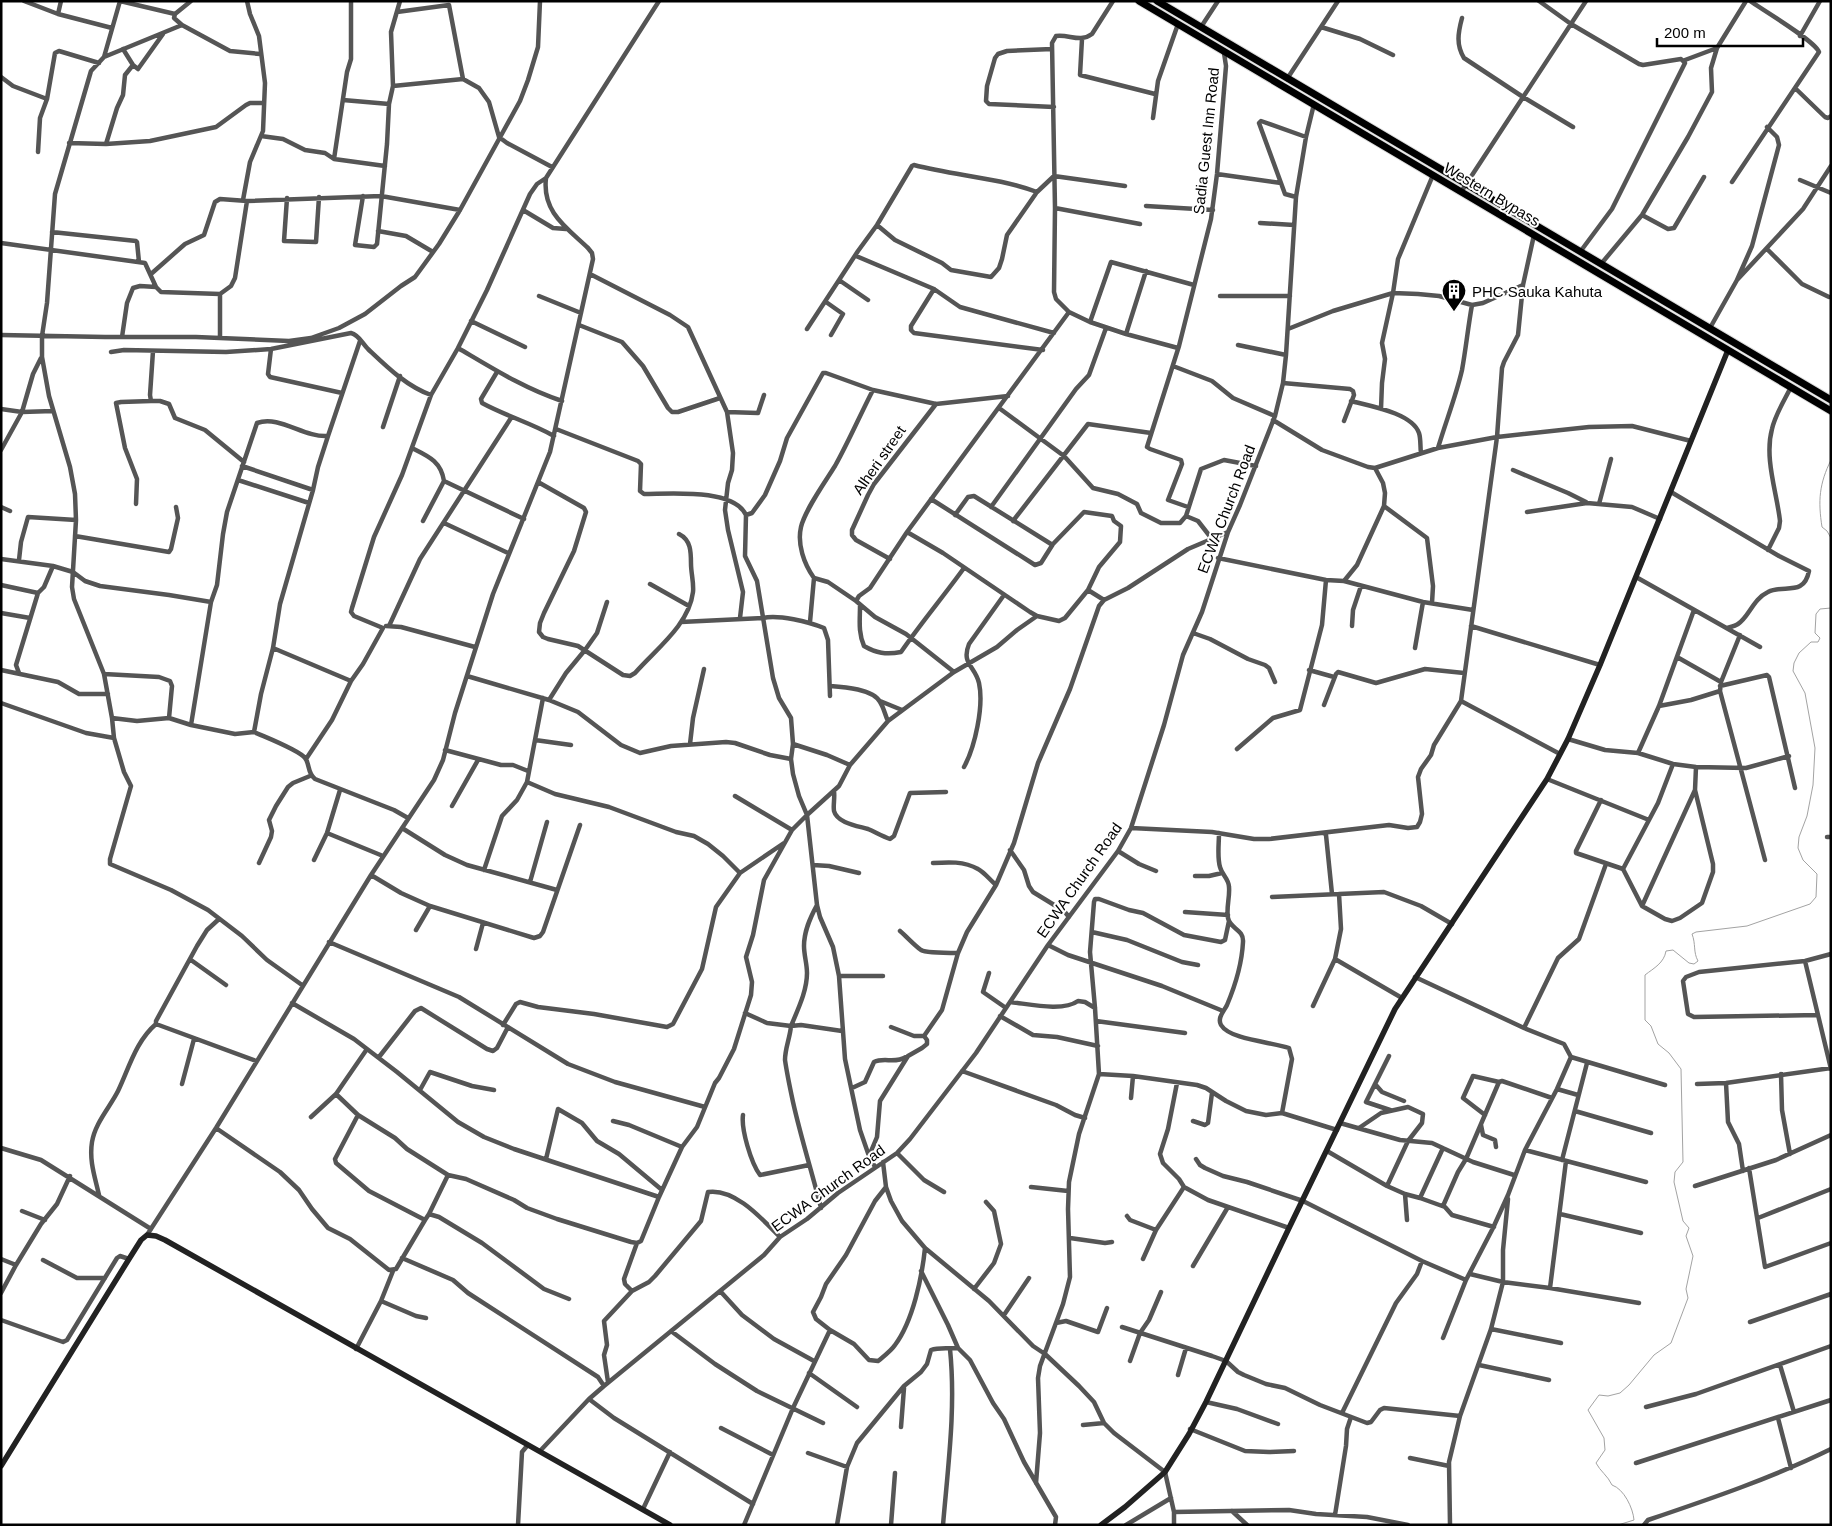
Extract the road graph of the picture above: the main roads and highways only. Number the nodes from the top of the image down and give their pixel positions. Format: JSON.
{"nodes":[{"id":1,"x":1138,"y":1,"type":"edge"},
{"id":2,"x":1157,"y":1,"type":"edge"},
{"id":3,"x":1831,"y":400,"type":"edge"},
{"id":4,"x":1831,"y":411,"type":"edge"}],
"edges":[{"from":1,"to":4,"type":"main road","name":"Western Bypass"},
{"from":2,"to":3,"type":"main road","name":"Western Bypass"}]}
